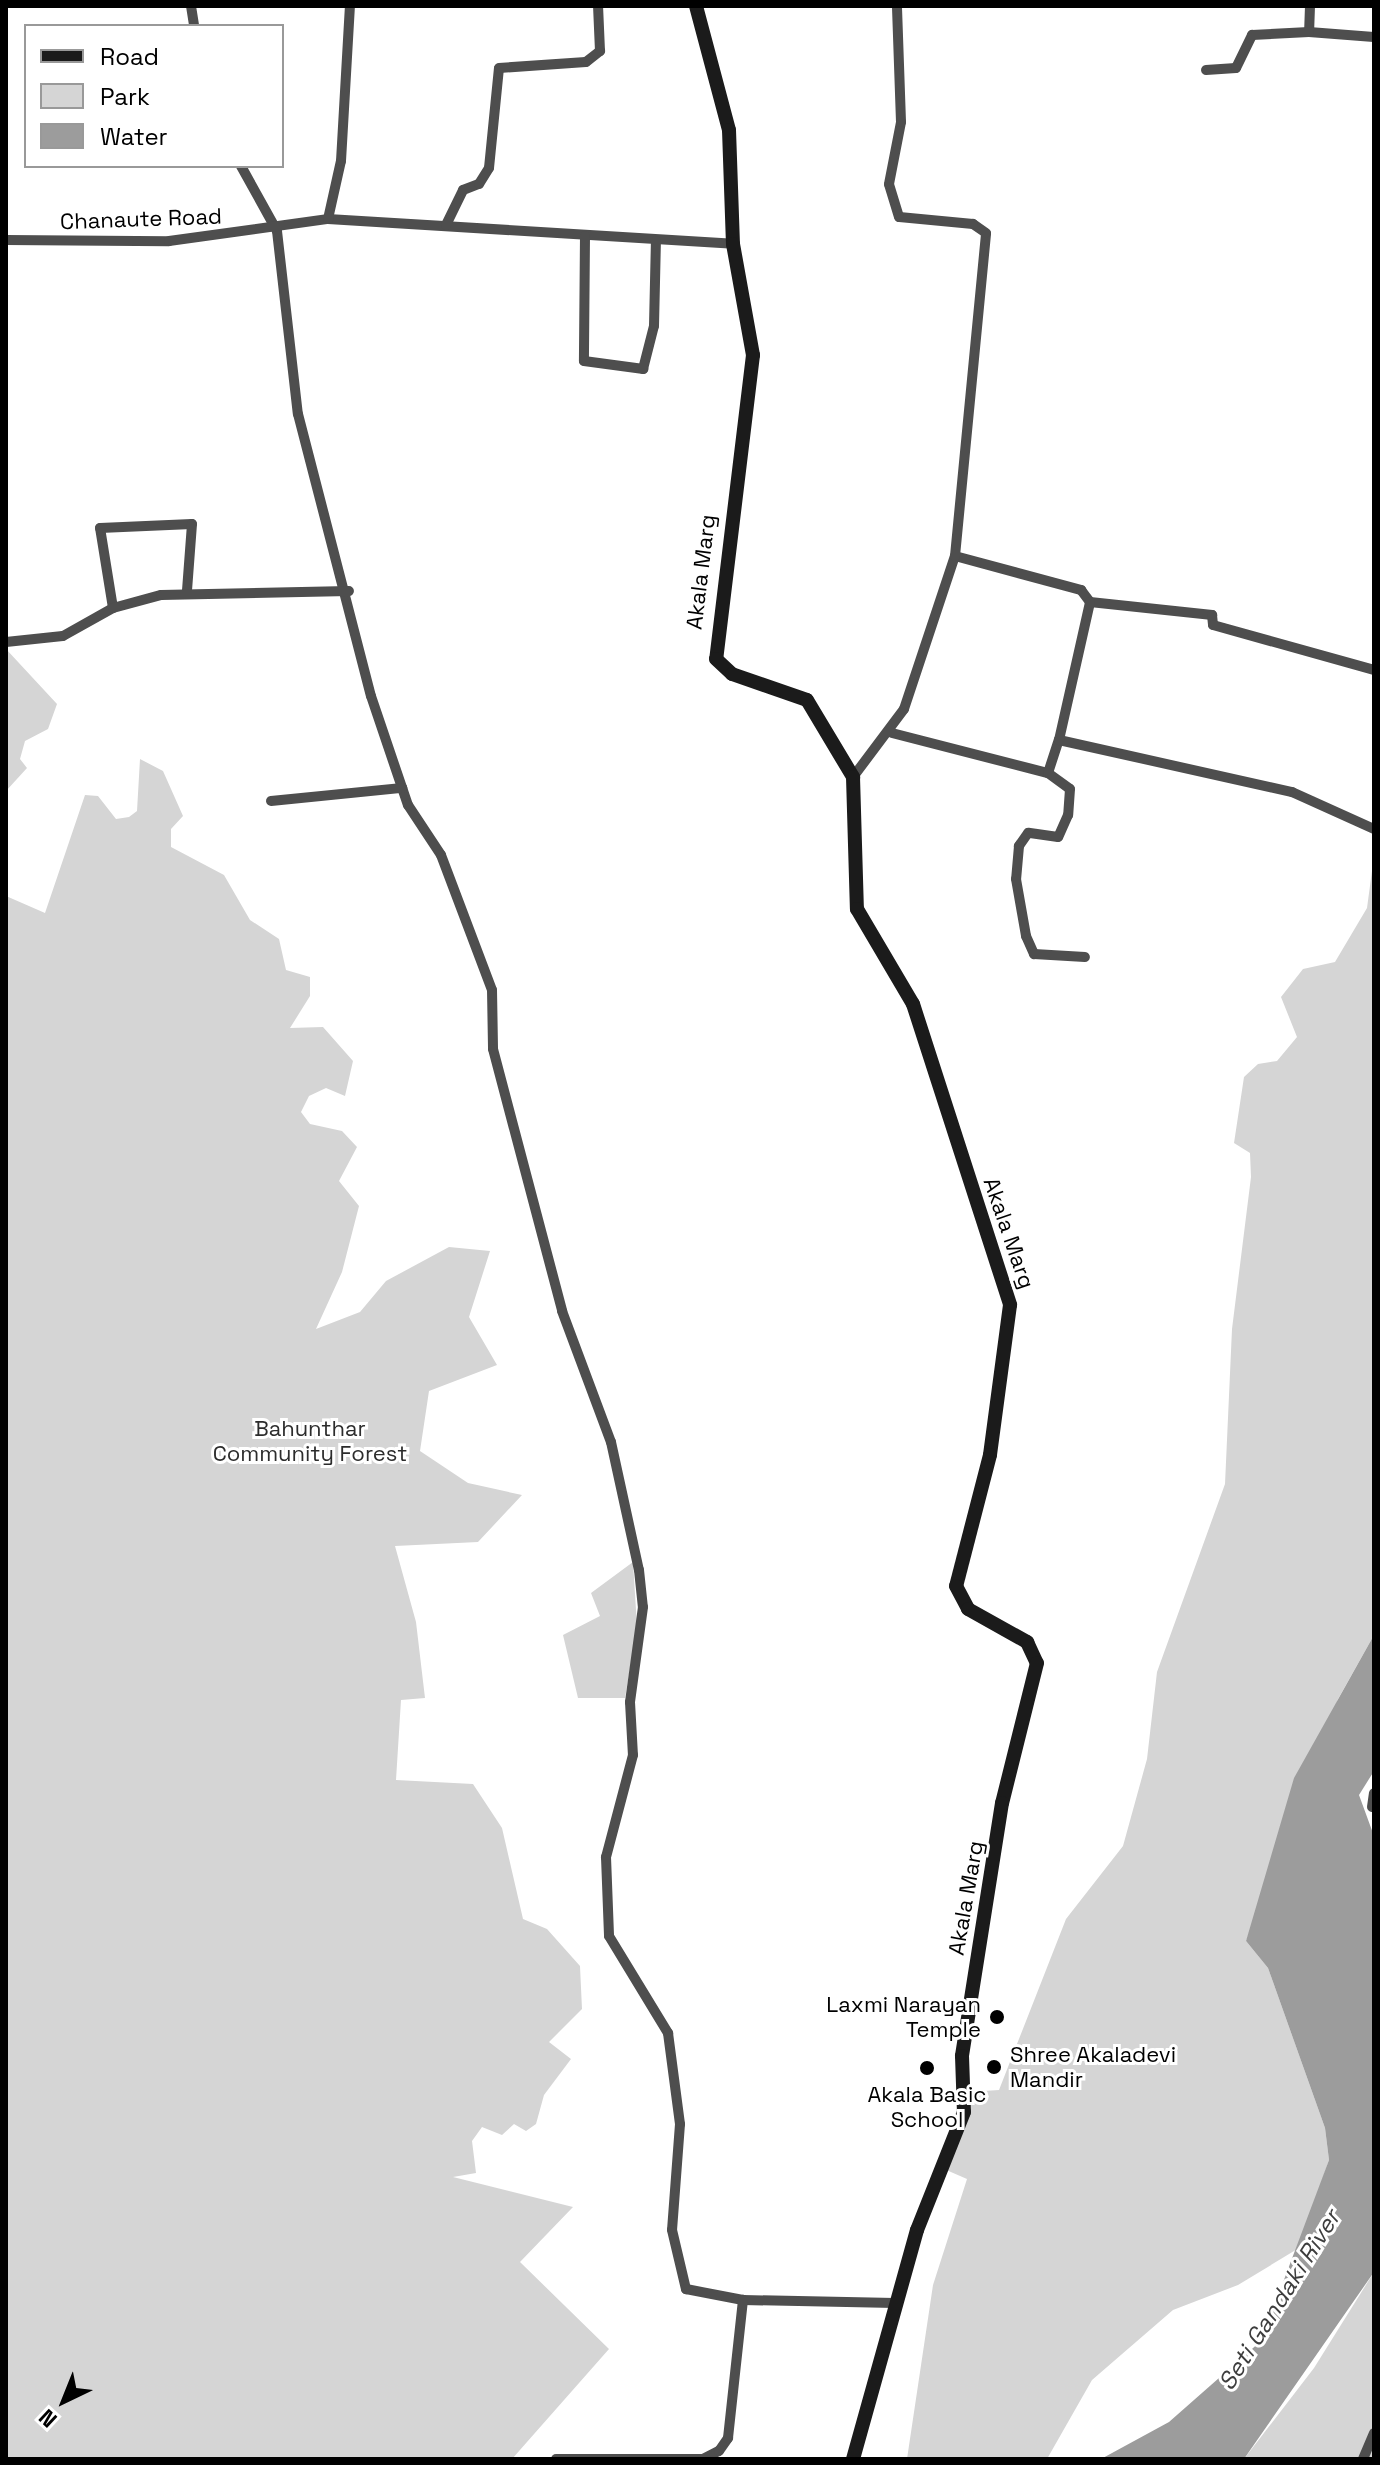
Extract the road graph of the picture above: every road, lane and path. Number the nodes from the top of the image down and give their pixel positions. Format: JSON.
{"nodes":[{"id":1,"x":350,"y":6,"type":"edge"},
{"id":2,"x":598,"y":6,"type":"edge"},
{"id":3,"x":696,"y":6,"type":"edge"},
{"id":4,"x":897,"y":6,"type":"edge"},
{"id":5,"x":1310,"y":6,"type":"edge"},
{"id":6,"x":1309,"y":32,"type":"junction"},
{"id":7,"x":1374,"y":37,"type":"edge"},
{"id":8,"x":1206,"y":70,"type":"dead end"},
{"id":9,"x":242,"y":168,"type":"edge"},
{"id":10,"x":328,"y":219,"type":"junction"},
{"id":11,"x":446,"y":225,"type":"junction"},
{"id":12,"x":277,"y":231,"type":"junction"},
{"id":13,"x":585,"y":236,"type":"junction"},
{"id":14,"x":6,"y":240,"type":"edge"},
{"id":15,"x":656,"y":241,"type":"junction"},
{"id":16,"x":733,"y":244,"type":"junction"},
{"id":17,"x":955,"y":556,"type":"junction"},
{"id":18,"x":187,"y":591,"type":"junction"},
{"id":19,"x":349,"y":591,"type":"junction"},
{"id":20,"x":1090,"y":602,"type":"junction"},
{"id":21,"x":113,"y":608,"type":"junction"},
{"id":22,"x":6,"y":642,"type":"edge"},
{"id":23,"x":1374,"y":670,"type":"edge"},
{"id":24,"x":892,"y":733,"type":"junction"},
{"id":25,"x":1059,"y":740,"type":"junction"},
{"id":26,"x":1048,"y":773,"type":"junction"},
{"id":27,"x":853,"y":777,"type":"junction"},
{"id":28,"x":402,"y":788,"type":"junction"},
{"id":29,"x":271,"y":801,"type":"dead end"},
{"id":30,"x":1374,"y":829,"type":"edge"},
{"id":31,"x":1085,"y":957,"type":"dead end"},
{"id":32,"x":1374,"y":1793,"type":"edge"},
{"id":33,"x":1372,"y":1807,"type":"edge"},
{"id":34,"x":743,"y":2300,"type":"junction"},
{"id":35,"x":895,"y":2303,"type":"junction"},
{"id":36,"x":1374,"y":2433,"type":"edge"},
{"id":37,"x":556,"y":2459,"type":"edge"},
{"id":38,"x":853,"y":2459,"type":"edge"},
{"id":39,"x":1363,"y":2459,"type":"edge"}],
"edges":[{"from":1,"to":10,"type":"street"},
{"from":2,"to":11,"type":"street"},
{"from":3,"to":16,"type":"main road","name":"Akala Marg"},
{"from":4,"to":17,"type":"street"},
{"from":5,"to":6,"type":"street"},
{"from":6,"to":7,"type":"street"},
{"from":6,"to":8,"type":"street"},
{"from":9,"to":12,"type":"street"},
{"from":10,"to":11,"type":"street","name":"Chanaute Road"},
{"from":10,"to":12,"type":"street","name":"Chanaute Road"},
{"from":11,"to":13,"type":"street","name":"Chanaute Road"},
{"from":12,"to":14,"type":"street","name":"Chanaute Road"},
{"from":12,"to":19,"type":"street"},
{"from":13,"to":15,"type":"street","name":"Chanaute Road"},
{"from":13,"to":15,"type":"street"},
{"from":15,"to":16,"type":"street","name":"Chanaute Road"},
{"from":16,"to":27,"type":"main road","name":"Akala Marg"},
{"from":17,"to":20,"type":"street"},
{"from":17,"to":24,"type":"street"},
{"from":18,"to":19,"type":"street"},
{"from":18,"to":21,"type":"street"},
{"from":18,"to":21,"type":"street"},
{"from":19,"to":28,"type":"street"},
{"from":20,"to":23,"type":"street"},
{"from":20,"to":25,"type":"street"},
{"from":21,"to":22,"type":"street"},
{"from":24,"to":26,"type":"street"},
{"from":24,"to":27,"type":"street"},
{"from":25,"to":26,"type":"street"},
{"from":25,"to":30,"type":"street"},
{"from":26,"to":31,"type":"street"},
{"from":27,"to":35,"type":"main road","name":"Akala Marg"},
{"from":28,"to":29,"type":"street"},
{"from":28,"to":34,"type":"street"},
{"from":32,"to":33,"type":"street"},
{"from":34,"to":35,"type":"street"},
{"from":34,"to":37,"type":"street"},
{"from":35,"to":38,"type":"main road","name":"Akala Marg"},
{"from":36,"to":39,"type":"street"}]}
